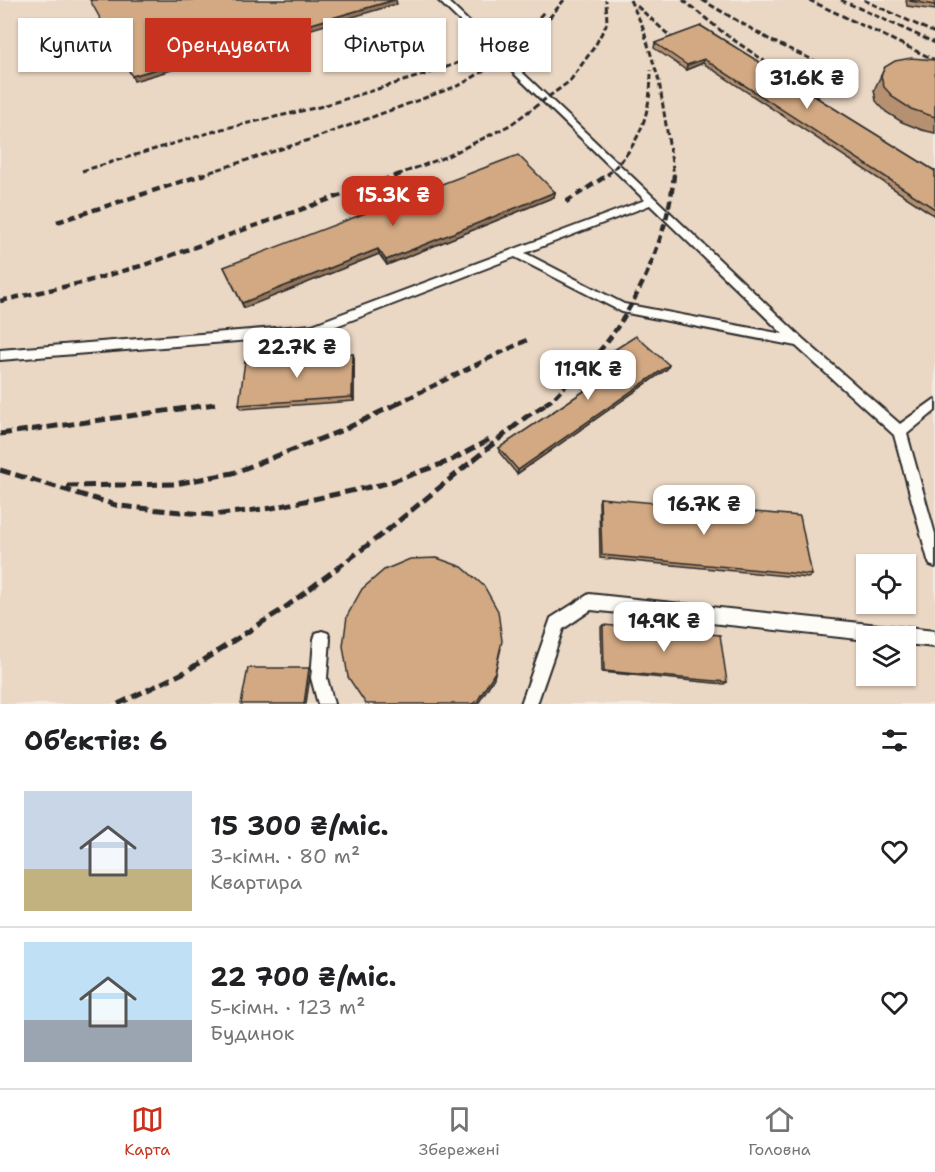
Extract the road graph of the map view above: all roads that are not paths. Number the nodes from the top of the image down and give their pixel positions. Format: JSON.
{"nodes":[{"id":1,"x":442,"y":0,"type":"edge"},
{"id":2,"x":652,"y":201,"type":"junction"},
{"id":3,"x":515,"y":253,"type":"junction"},
{"id":4,"x":799,"y":342,"type":"junction"},
{"id":5,"x":0,"y":355,"type":"edge"},
{"id":6,"x":935,"y":404,"type":"edge"},
{"id":7,"x":900,"y":432,"type":"junction"},
{"id":8,"x":935,"y":557,"type":"edge"},
{"id":9,"x":856,"y":631,"type":"edge"},
{"id":10,"x":916,"y":637,"type":"edge"},
{"id":11,"x":322,"y":639,"type":"dead end"},
{"id":12,"x":935,"y":639,"type":"edge"},
{"id":13,"x":326,"y":704,"type":"edge"},
{"id":14,"x":529,"y":704,"type":"edge"}],
"edges":[{"from":1,"to":2,"type":"lane"},
{"from":2,"to":3,"type":"lane"},
{"from":2,"to":4,"type":"lane"},
{"from":3,"to":4,"type":"lane"},
{"from":3,"to":5,"type":"lane"},
{"from":4,"to":7,"type":"lane"},
{"from":6,"to":7,"type":"lane"},
{"from":7,"to":8,"type":"lane"},
{"from":9,"to":14,"type":"lane"},
{"from":10,"to":12,"type":"lane"},
{"from":11,"to":13,"type":"lane"}]}
